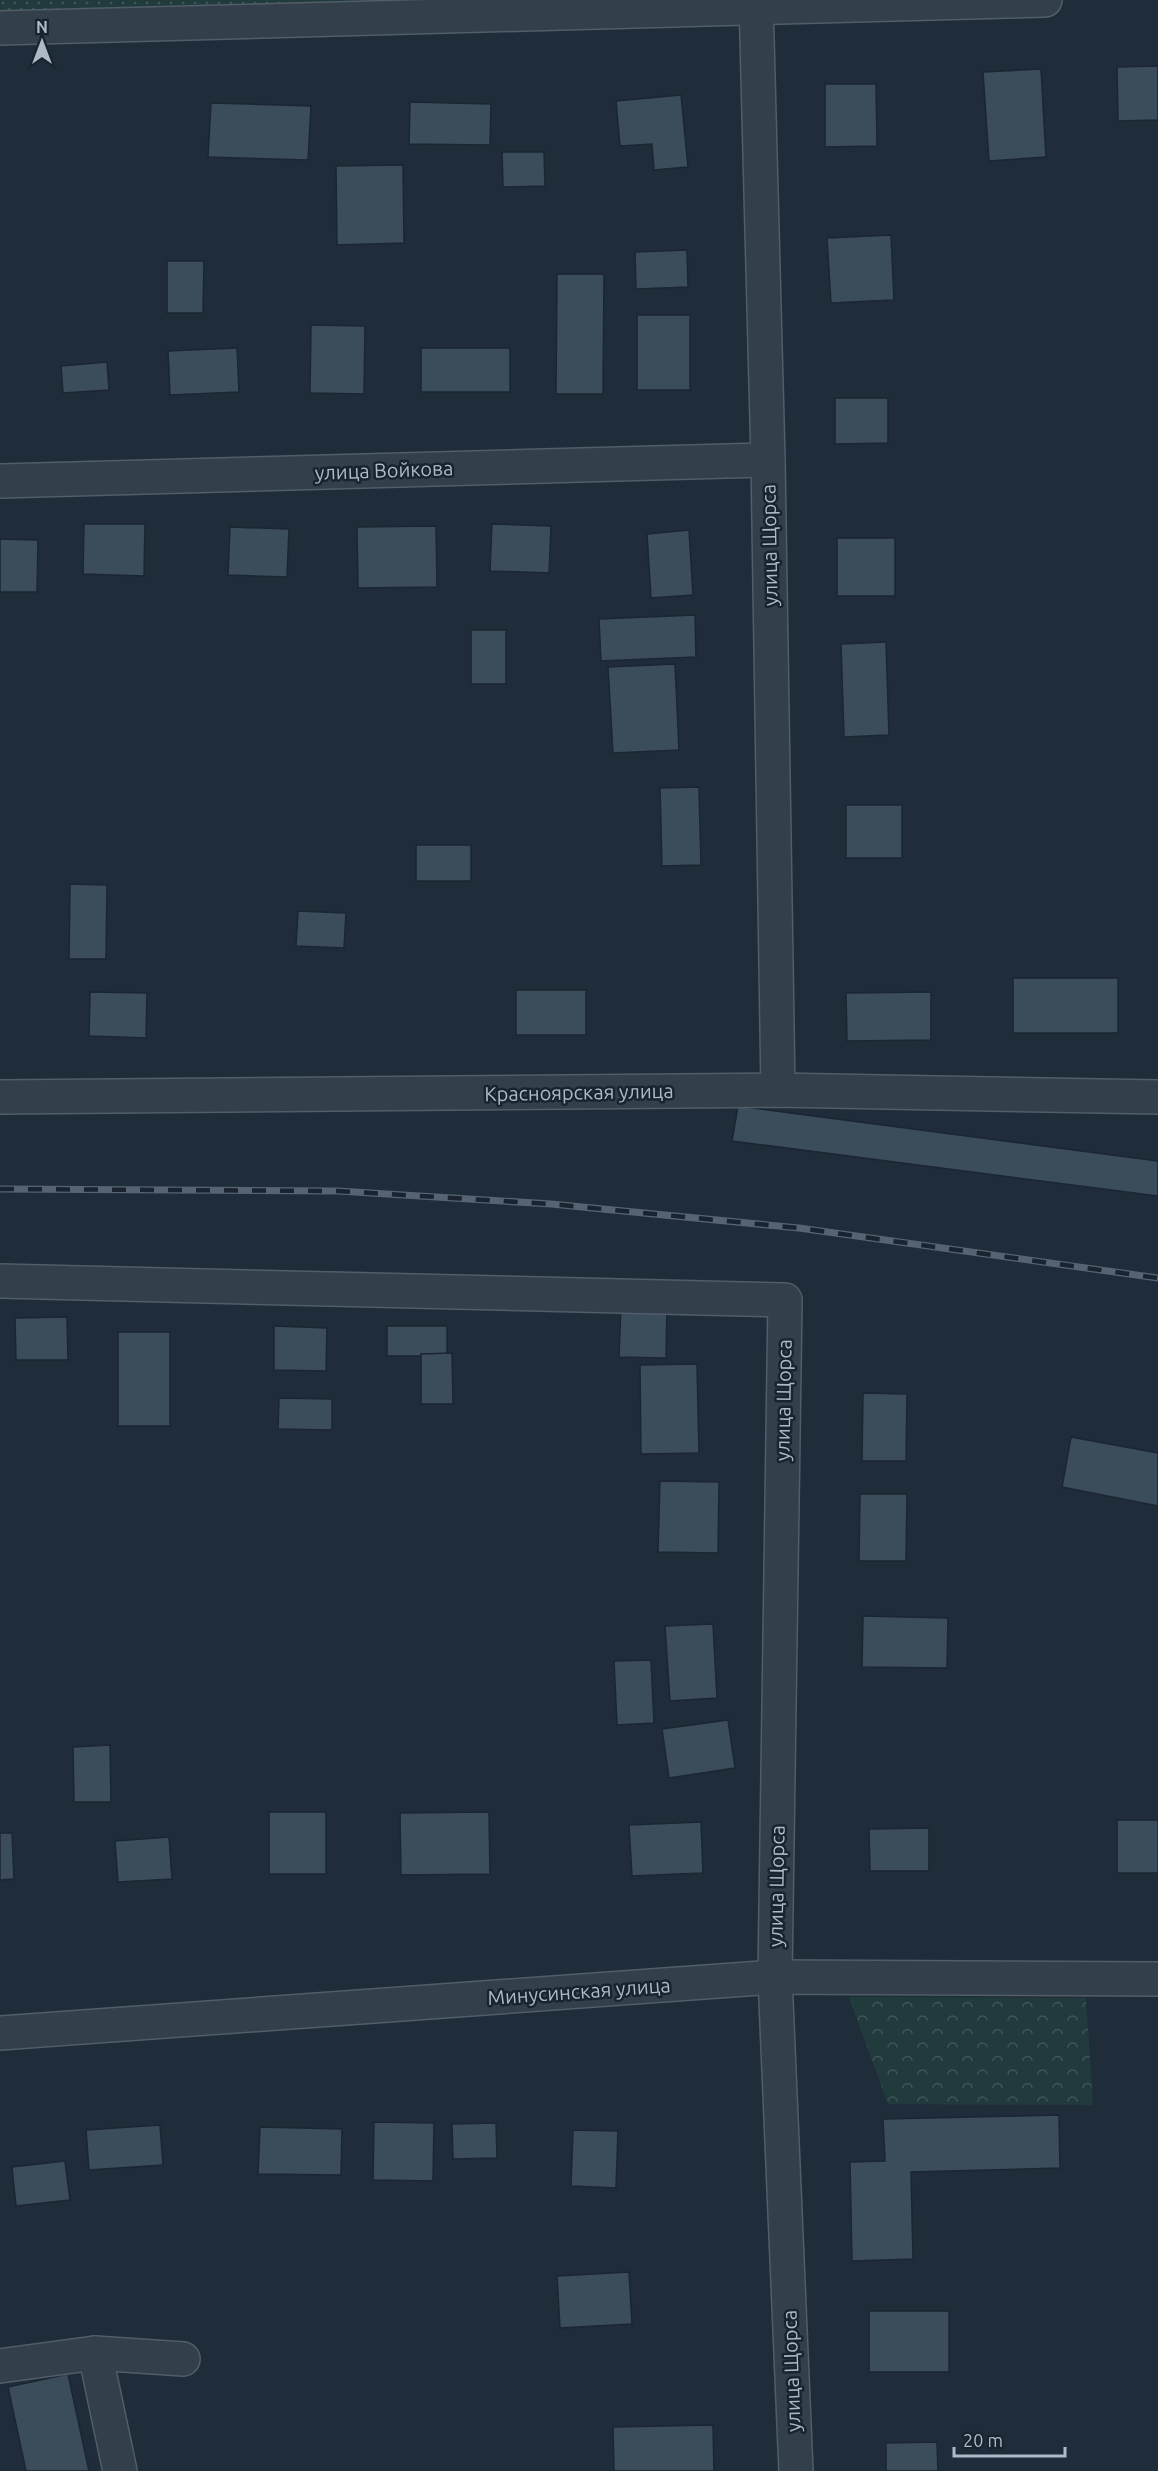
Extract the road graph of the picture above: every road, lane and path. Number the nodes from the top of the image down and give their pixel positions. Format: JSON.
{"nodes":[{"id":1,"x":1045,"y":0,"type":"edge"},
{"id":2,"x":756,"y":4,"type":"edge"},
{"id":3,"x":0,"y":28,"type":"edge"},
{"id":4,"x":768,"y":460,"type":"junction"},
{"id":5,"x":0,"y":481,"type":"edge"},
{"id":6,"x":778,"y":1090,"type":"junction"},
{"id":7,"x":0,"y":1097,"type":"edge"},
{"id":8,"x":1158,"y":1097,"type":"edge"},
{"id":9,"x":0,"y":1281,"type":"edge"},
{"id":10,"x":775,"y":1977,"type":"junction"},
{"id":11,"x":1158,"y":1979,"type":"edge"},
{"id":12,"x":0,"y":2033,"type":"edge"},
{"id":13,"x":95,"y":2353,"type":"junction"},
{"id":14,"x":183,"y":2359,"type":"dead end"},
{"id":15,"x":0,"y":2366,"type":"edge"},
{"id":16,"x":120,"y":2471,"type":"edge"},
{"id":17,"x":796,"y":2471,"type":"edge"}],
"edges":[{"from":1,"to":2,"type":"street"},
{"from":2,"to":3,"type":"street"},
{"from":2,"to":4,"type":"street","name":"улица Щорса"},
{"from":4,"to":5,"type":"street","name":"улица Войкова"},
{"from":4,"to":6,"type":"street","name":"улица Щорса"},
{"from":6,"to":7,"type":"street","name":"Красноярская улица"},
{"from":6,"to":8,"type":"street","name":"Красноярская улица"},
{"from":9,"to":10,"type":"street","name":"улица Щорса"},
{"from":10,"to":11,"type":"street","name":"Минусинская улица"},
{"from":10,"to":12,"type":"street","name":"Минусинская улица"},
{"from":10,"to":17,"type":"street","name":"улица Щорса"},
{"from":13,"to":14,"type":"street"},
{"from":13,"to":15,"type":"street"},
{"from":13,"to":16,"type":"street"}]}
